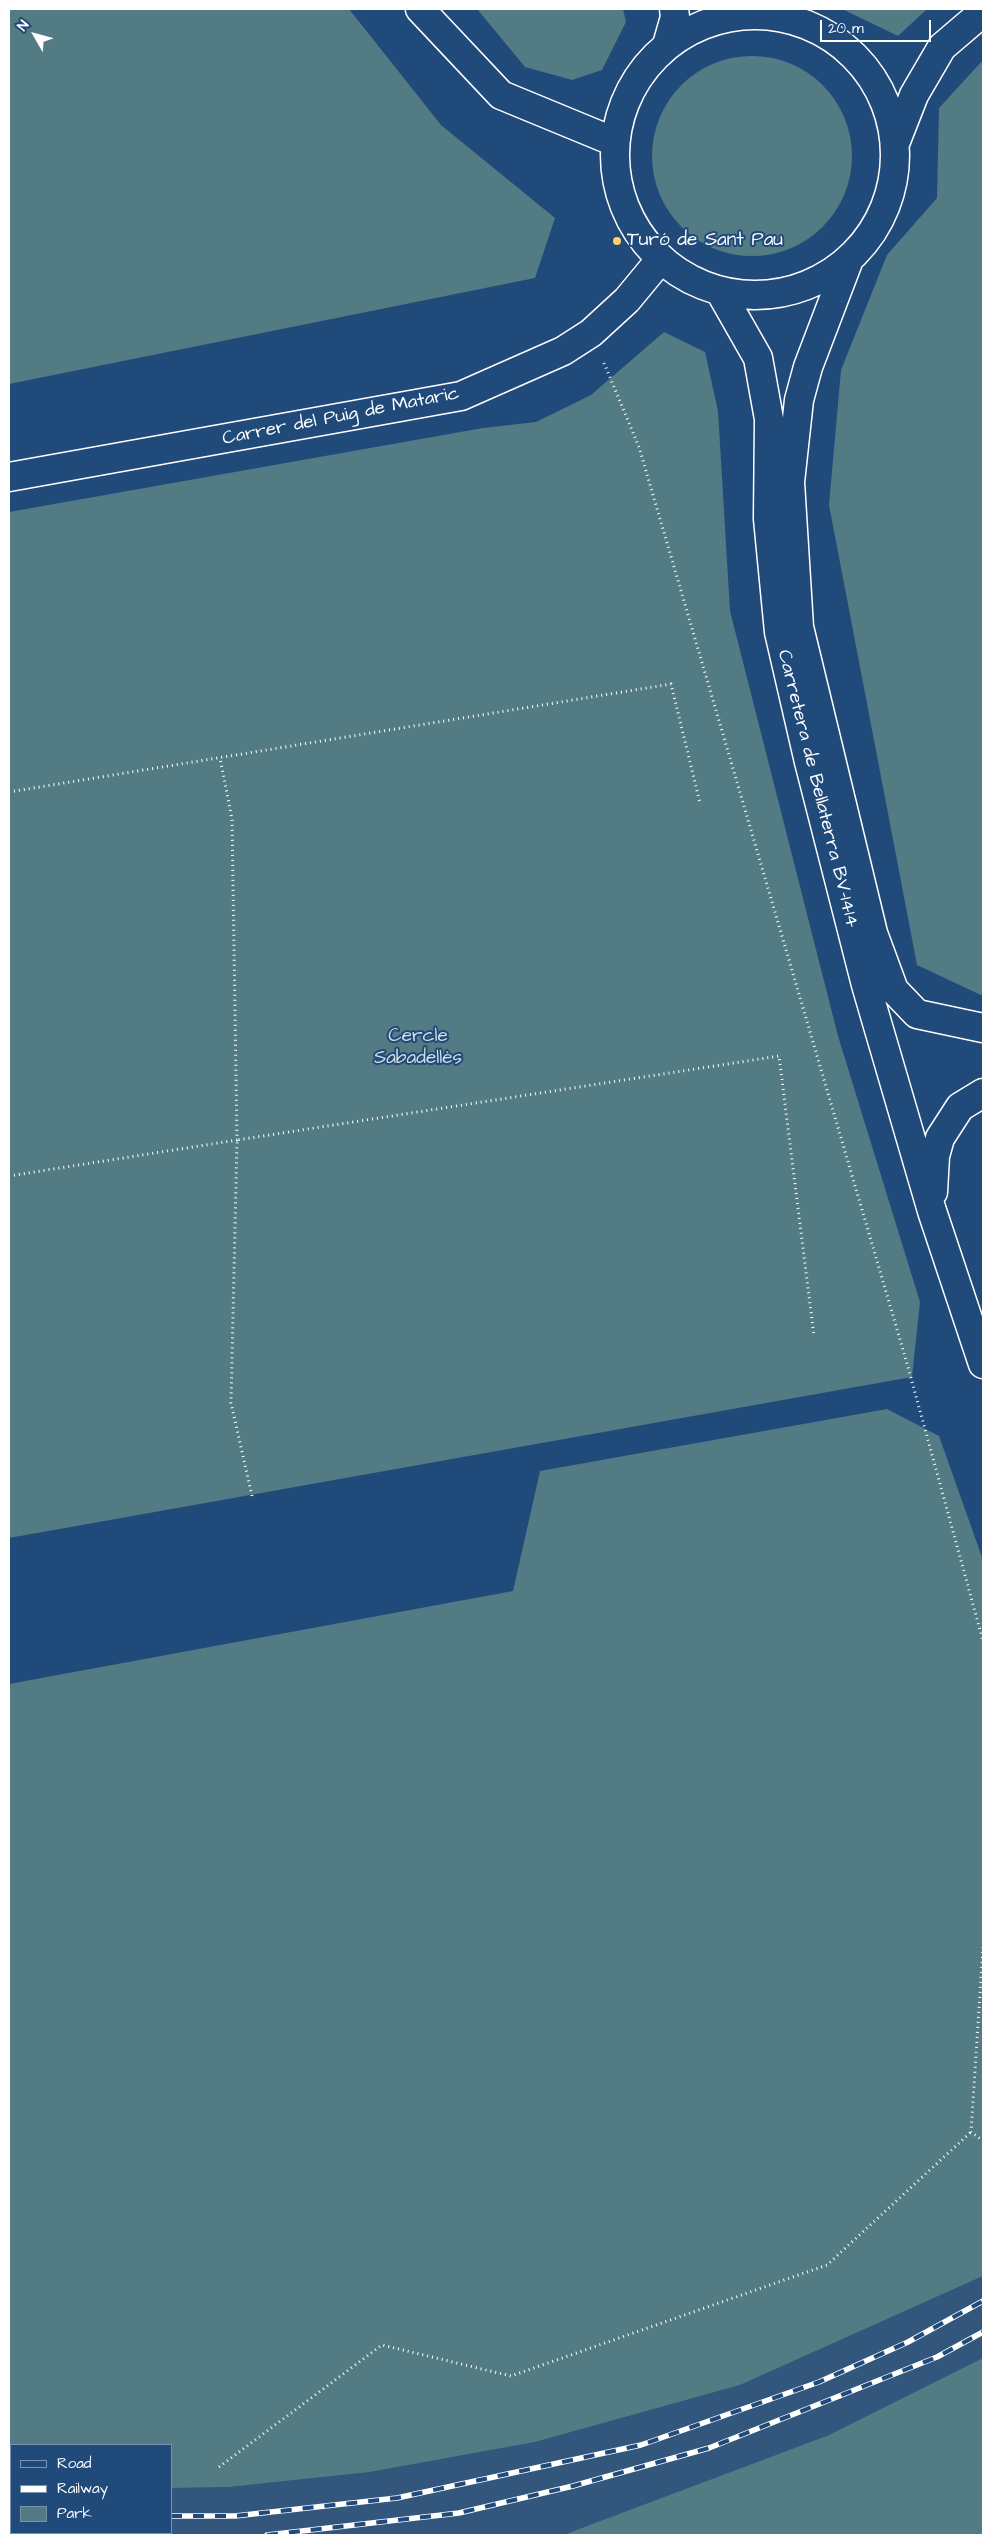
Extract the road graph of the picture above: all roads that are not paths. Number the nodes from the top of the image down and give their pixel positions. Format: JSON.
{"nodes":[{"id":1,"x":420,"y":9,"type":"edge"},
{"id":2,"x":674,"y":9,"type":"edge"},
{"id":3,"x":983,"y":12,"type":"edge"},
{"id":4,"x":668,"y":46,"type":"junction"},
{"id":5,"x":896,"y":141,"type":"junction"},
{"id":6,"x":615,"y":142,"type":"junction"},
{"id":7,"x":660,"y":260,"type":"junction"},
{"id":8,"x":848,"y":262,"type":"junction"},
{"id":9,"x":721,"y":293,"type":"junction"},
{"id":10,"x":9,"y":477,"type":"edge"},
{"id":11,"x":983,"y":1028,"type":"edge"},
{"id":12,"x":983,"y":1093,"type":"edge"},
{"id":13,"x":932,"y":1211,"type":"junction"},
{"id":14,"x":983,"y":1364,"type":"edge"}],
"edges":[{"from":1,"to":6,"type":"street"},
{"from":2,"to":4,"type":"street"},
{"from":3,"to":5,"type":"street"},
{"from":4,"to":5,"type":"street"},
{"from":4,"to":6,"type":"street"},
{"from":5,"to":8,"type":"street"},
{"from":6,"to":7,"type":"street"},
{"from":7,"to":9,"type":"street"},
{"from":7,"to":10,"type":"street","name":"Carrer del Puig de Mataric"},
{"from":8,"to":9,"type":"street"},
{"from":8,"to":11,"type":"street","name":"Carretera de Bellaterra BV-1414"},
{"from":9,"to":13,"type":"street","name":"Carretera de Bellaterra BV-1414"},
{"from":12,"to":13,"type":"street","name":"Carretera de Bellaterra BV-1414"},
{"from":13,"to":14,"type":"street","name":"Carretera de Bellaterra BV-1414"}]}
